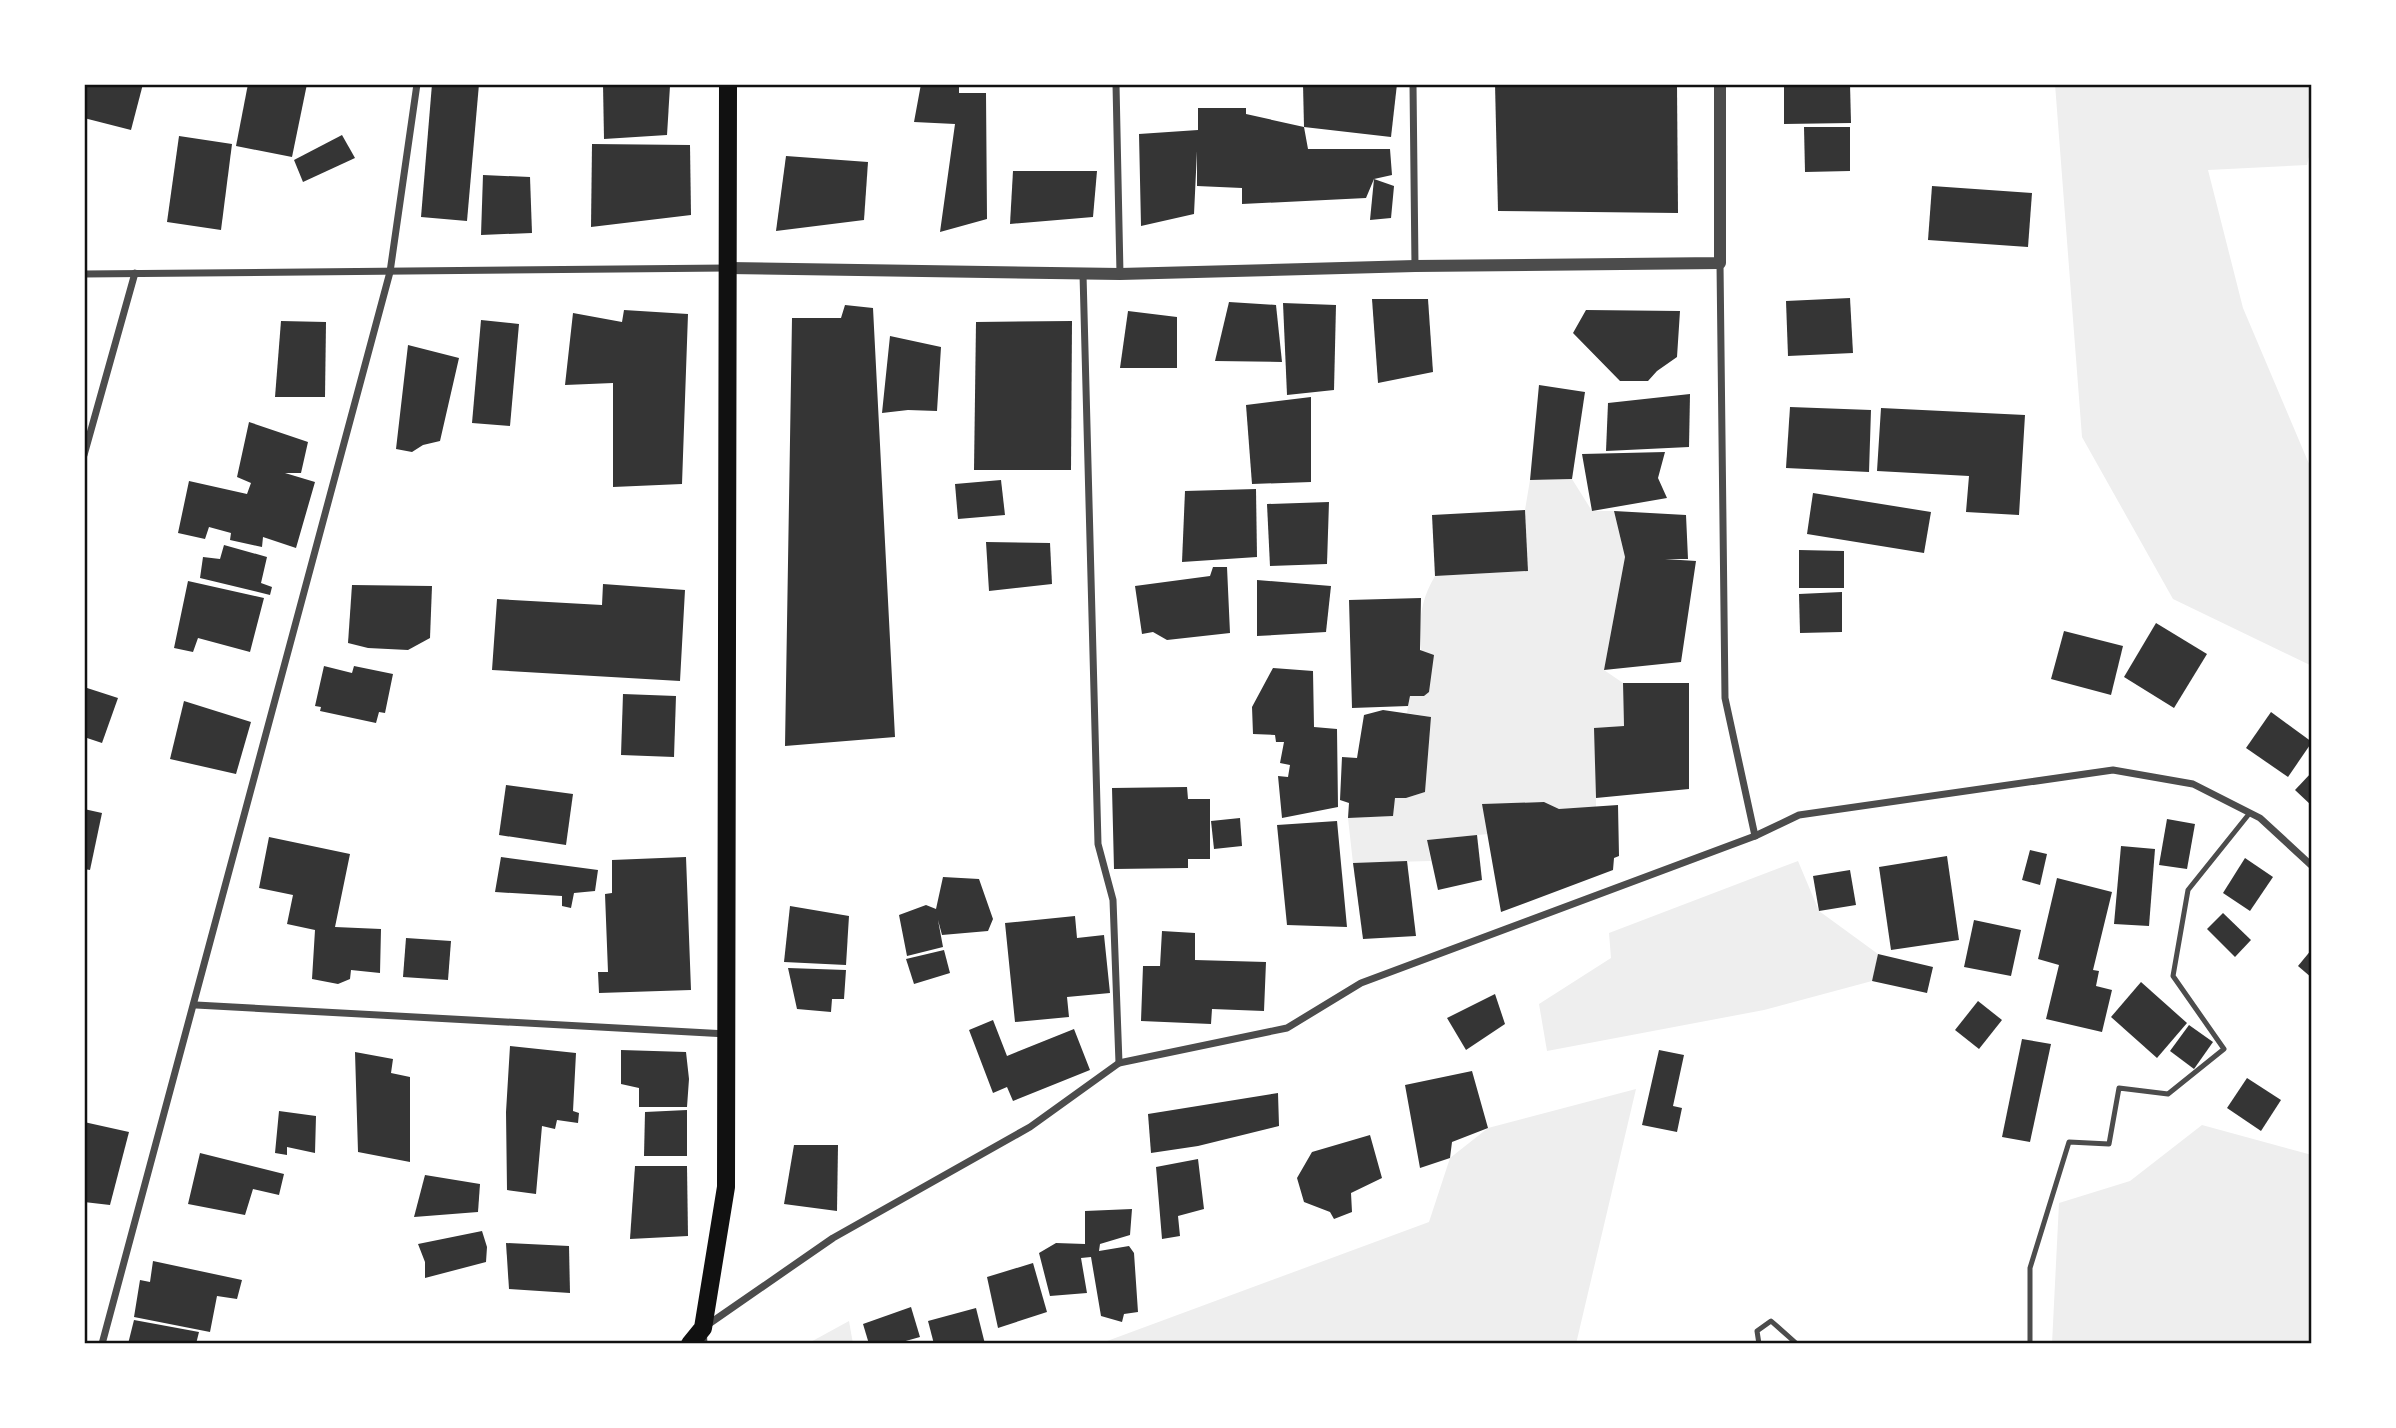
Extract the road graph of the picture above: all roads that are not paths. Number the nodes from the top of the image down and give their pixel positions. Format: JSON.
{"nodes":[{"id":1,"x":417,"y":84,"type":"edge"},
{"id":2,"x":728,"y":84,"type":"edge"},
{"id":3,"x":1116,"y":84,"type":"edge"},
{"id":4,"x":1413,"y":84,"type":"edge"},
{"id":5,"x":1720,"y":84,"type":"edge"},
{"id":6,"x":1720,"y":263,"type":"junction"},
{"id":7,"x":1415,"y":266,"type":"junction"},
{"id":8,"x":728,"y":268,"type":"junction"},
{"id":9,"x":390,"y":272,"type":"junction"},
{"id":10,"x":135,"y":273,"type":"junction"},
{"id":11,"x":84,"y":274,"type":"edge"},
{"id":12,"x":1083,"y":274,"type":"junction"},
{"id":13,"x":1121,"y":274,"type":"junction"},
{"id":14,"x":84,"y":455,"type":"edge"},
{"id":15,"x":2249,"y":814,"type":"junction"},
{"id":16,"x":1755,"y":836,"type":"junction"},
{"id":17,"x":2312,"y":866,"type":"edge"},
{"id":18,"x":195,"y":1005,"type":"junction"},
{"id":19,"x":728,"y":1034,"type":"junction"},
{"id":20,"x":1119,"y":1063,"type":"junction"},
{"id":21,"x":704,"y":1336,"type":"edge"},
{"id":22,"x":102,"y":1344,"type":"edge"},
{"id":23,"x":690,"y":1344,"type":"edge"},
{"id":24,"x":1759,"y":1344,"type":"edge"},
{"id":25,"x":1797,"y":1344,"type":"edge"},
{"id":26,"x":2030,"y":1344,"type":"edge"}],
"edges":[{"from":1,"to":9,"type":"street"},
{"from":2,"to":8,"type":"main road"},
{"from":3,"to":13,"type":"street"},
{"from":4,"to":7,"type":"street"},
{"from":5,"to":6,"type":"street"},
{"from":6,"to":7,"type":"street"},
{"from":6,"to":16,"type":"street"},
{"from":7,"to":13,"type":"street"},
{"from":8,"to":9,"type":"street"},
{"from":8,"to":12,"type":"street"},
{"from":8,"to":19,"type":"main road"},
{"from":9,"to":10,"type":"street"},
{"from":9,"to":18,"type":"street"},
{"from":10,"to":11,"type":"street"},
{"from":10,"to":14,"type":"street"},
{"from":12,"to":13,"type":"street"},
{"from":12,"to":20,"type":"street"},
{"from":15,"to":16,"type":"street"},
{"from":15,"to":17,"type":"street"},
{"from":15,"to":26,"type":"lane"},
{"from":16,"to":20,"type":"street"},
{"from":18,"to":19,"type":"street"},
{"from":18,"to":22,"type":"street"},
{"from":19,"to":21,"type":"main road"},
{"from":20,"to":21,"type":"street"},
{"from":21,"to":23,"type":"main road"},
{"from":24,"to":25,"type":"lane"}]}
